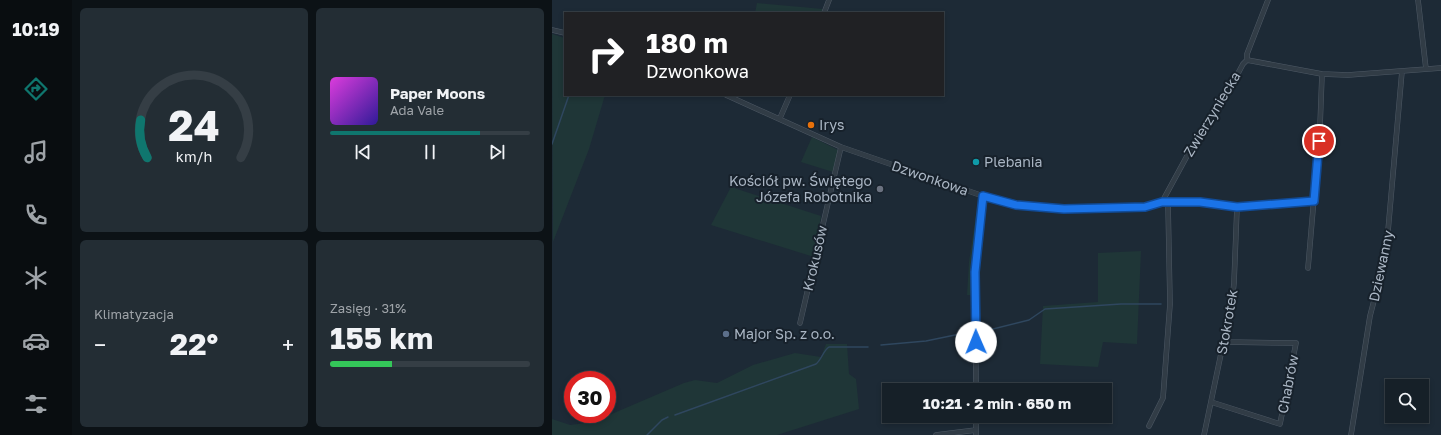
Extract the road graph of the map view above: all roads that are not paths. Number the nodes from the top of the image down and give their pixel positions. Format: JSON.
{"nodes":[{"id":1,"x":828,"y":0,"type":"edge"},
{"id":2,"x":1268,"y":0,"type":"edge"},
{"id":3,"x":1418,"y":0,"type":"edge"},
{"id":4,"x":824,"y":12,"type":"edge"},
{"id":5,"x":552,"y":30,"type":"edge"},
{"id":6,"x":564,"y":33,"type":"edge"},
{"id":7,"x":1248,"y":60,"type":"junction"},
{"id":8,"x":1441,"y":68,"type":"edge"},
{"id":9,"x":1426,"y":69,"type":"junction"},
{"id":10,"x":1402,"y":71,"type":"junction"},
{"id":11,"x":1322,"y":74,"type":"junction"},
{"id":12,"x":728,"y":96,"type":"edge"},
{"id":13,"x":790,"y":96,"type":"edge"},
{"id":14,"x":780,"y":118,"type":"junction"},
{"id":15,"x":841,"y":147,"type":"junction"},
{"id":16,"x":983,"y":196,"type":"junction"},
{"id":17,"x":1314,"y":201,"type":"junction"},
{"id":18,"x":1162,"y":202,"type":"junction"},
{"id":19,"x":1168,"y":202,"type":"junction"},
{"id":20,"x":1237,"y":207,"type":"junction"},
{"id":21,"x":1308,"y":268,"type":"dead end"},
{"id":22,"x":800,"y":323,"type":"dead end"},
{"id":23,"x":1224,"y":342,"type":"junction"},
{"id":24,"x":976,"y":383,"type":"edge"},
{"id":25,"x":1211,"y":402,"type":"junction"},
{"id":26,"x":1149,"y":426,"type":"dead end"},
{"id":27,"x":976,"y":433,"type":"edge"},
{"id":28,"x":936,"y":435,"type":"edge"},
{"id":29,"x":1204,"y":435,"type":"edge"},
{"id":30,"x":1351,"y":435,"type":"edge"}],
"edges":[{"from":1,"to":4,"type":"street"},
{"from":2,"to":7,"type":"street"},
{"from":3,"to":9,"type":"street"},
{"from":5,"to":6,"type":"street"},
{"from":7,"to":11,"type":"street","name":"Zwierzyniecka"},
{"from":7,"to":18,"type":"street","name":"Zwierzyniecka"},
{"from":8,"to":9,"type":"street","name":"Zwierzyniecka"},
{"from":9,"to":10,"type":"street","name":"Zwierzyniecka"},
{"from":10,"to":11,"type":"street","name":"Zwierzyniecka"},
{"from":10,"to":30,"type":"street","name":"Dziewanny"},
{"from":11,"to":17,"type":"street"},
{"from":12,"to":14,"type":"street","name":"Dzwonkowa"},
{"from":13,"to":14,"type":"street"},
{"from":14,"to":15,"type":"street","name":"Dzwonkowa"},
{"from":15,"to":16,"type":"street","name":"Dzwonkowa"},
{"from":15,"to":22,"type":"street","name":"Krokusów"},
{"from":16,"to":18,"type":"street","name":"Dzwonkowa"},
{"from":16,"to":24,"type":"street"},
{"from":17,"to":20,"type":"street","name":"Dzwonkowa"},
{"from":17,"to":21,"type":"street"},
{"from":18,"to":19,"type":"street","name":"Dzwonkowa"},
{"from":19,"to":20,"type":"street","name":"Dzwonkowa"},
{"from":19,"to":26,"type":"street"},
{"from":20,"to":23,"type":"street","name":"Stokrotek"},
{"from":23,"to":25,"type":"street","name":"Stokrotek"},
{"from":23,"to":25,"type":"street","name":"Chabrów"},
{"from":25,"to":29,"type":"street","name":"Stokrotek"},
{"from":27,"to":28,"type":"street"}]}
